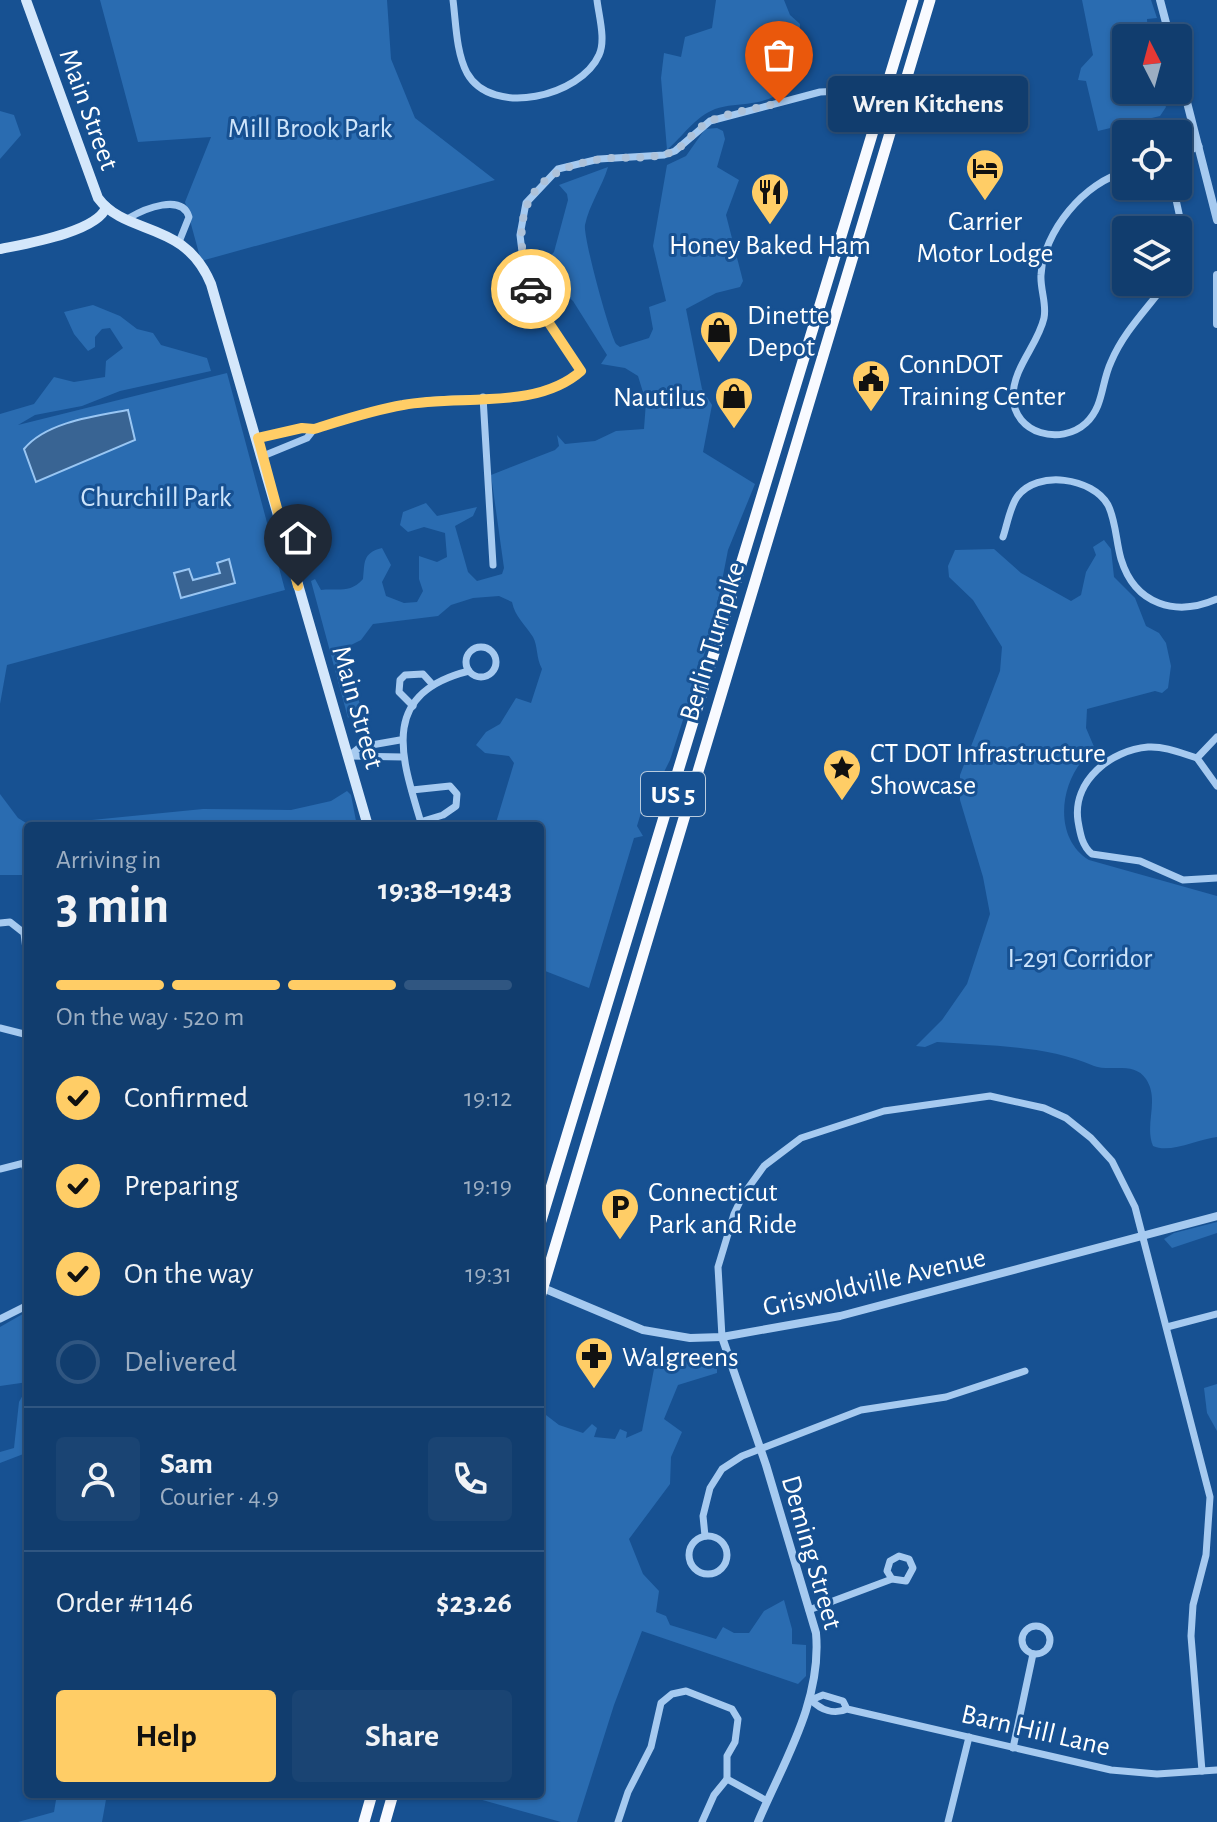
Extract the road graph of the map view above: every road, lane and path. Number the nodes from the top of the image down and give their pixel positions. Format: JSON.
{"nodes":[{"id":1,"x":26,"y":0,"type":"edge"},
{"id":2,"x":453,"y":0,"type":"edge"},
{"id":3,"x":597,"y":0,"type":"edge"},
{"id":4,"x":913,"y":0,"type":"edge"},
{"id":5,"x":930,"y":0,"type":"edge"},
{"id":6,"x":1160,"y":0,"type":"edge"},
{"id":7,"x":1166,"y":24,"type":"edge"},
{"id":8,"x":885,"y":89,"type":"junction"},
{"id":9,"x":857,"y":90,"type":"junction"},
{"id":10,"x":1188,"y":104,"type":"edge"},
{"id":11,"x":879,"y":110,"type":"junction"},
{"id":12,"x":874,"y":129,"type":"junction"},
{"id":13,"x":888,"y":142,"type":"junction"},
{"id":14,"x":1199,"y":146,"type":"junction"},
{"id":15,"x":1192,"y":150,"type":"edge"},
{"id":16,"x":1112,"y":176,"type":"edge"},
{"id":17,"x":106,"y":207,"type":"junction"},
{"id":18,"x":129,"y":218,"type":"junction"},
{"id":19,"x":1217,"y":220,"type":"edge"},
{"id":20,"x":179,"y":242,"type":"junction"},
{"id":21,"x":0,"y":249,"type":"edge"},
{"id":22,"x":1217,"y":275,"type":"edge"},
{"id":23,"x":1156,"y":296,"type":"edge"},
{"id":24,"x":813,"y":324,"type":"junction"},
{"id":25,"x":1217,"y":324,"type":"edge"},
{"id":26,"x":831,"y":330,"type":"junction"},
{"id":27,"x":483,"y":397,"type":"junction"},
{"id":28,"x":314,"y":429,"type":"junction"},
{"id":29,"x":258,"y":438,"type":"junction"},
{"id":30,"x":263,"y":456,"type":"junction"},
{"id":31,"x":1003,"y":537,"type":"dead end"},
{"id":32,"x":493,"y":565,"type":"dead end"},
{"id":33,"x":1217,"y":599,"type":"edge"},
{"id":34,"x":729,"y":608,"type":"junction"},
{"id":35,"x":744,"y":613,"type":"junction"},
{"id":36,"x":469,"y":671,"type":"junction"},
{"id":37,"x":433,"y":685,"type":"junction"},
{"id":38,"x":413,"y":706,"type":"junction"},
{"id":39,"x":1217,"y":737,"type":"edge"},
{"id":40,"x":400,"y":740,"type":"junction"},
{"id":41,"x":349,"y":756,"type":"junction"},
{"id":42,"x":403,"y":757,"type":"junction"},
{"id":43,"x":1197,"y":758,"type":"junction"},
{"id":44,"x":1217,"y":786,"type":"edge"},
{"id":45,"x":412,"y":790,"type":"junction"},
{"id":46,"x":367,"y":822,"type":"edge"},
{"id":47,"x":420,"y":822,"type":"edge"},
{"id":48,"x":425,"y":822,"type":"edge"},
{"id":49,"x":1217,"y":878,"type":"edge"},
{"id":50,"x":0,"y":923,"type":"edge"},
{"id":51,"x":24,"y":944,"type":"edge"},
{"id":52,"x":640,"y":966,"type":"junction"},
{"id":53,"x":617,"y":979,"type":"junction"},
{"id":54,"x":0,"y":1028,"type":"edge"},
{"id":55,"x":24,"y":1034,"type":"edge"},
{"id":56,"x":24,"y":1163,"type":"edge"},
{"id":57,"x":0,"y":1169,"type":"edge"},
{"id":58,"x":551,"y":1190,"type":"junction"},
{"id":59,"x":544,"y":1202,"type":"edge"},
{"id":60,"x":544,"y":1212,"type":"edge"},
{"id":61,"x":1217,"y":1216,"type":"edge"},
{"id":62,"x":1142,"y":1235,"type":"junction"},
{"id":63,"x":544,"y":1280,"type":"edge"},
{"id":64,"x":544,"y":1291,"type":"edge"},
{"id":65,"x":24,"y":1307,"type":"edge"},
{"id":66,"x":1217,"y":1314,"type":"edge"},
{"id":67,"x":0,"y":1319,"type":"edge"},
{"id":68,"x":1167,"y":1327,"type":"junction"},
{"id":69,"x":722,"y":1337,"type":"junction"},
{"id":70,"x":1025,"y":1371,"type":"dead end"},
{"id":71,"x":760,"y":1449,"type":"junction"},
{"id":72,"x":705,"y":1536,"type":"junction"},
{"id":73,"x":892,"y":1579,"type":"dead end"},
{"id":74,"x":809,"y":1610,"type":"junction"},
{"id":75,"x":1033,"y":1654,"type":"dead end"},
{"id":76,"x":811,"y":1700,"type":"junction"},
{"id":77,"x":847,"y":1709,"type":"junction"},
{"id":78,"x":969,"y":1737,"type":"junction"},
{"id":79,"x":1013,"y":1748,"type":"junction"},
{"id":80,"x":1217,"y":1770,"type":"edge"},
{"id":81,"x":1202,"y":1771,"type":"junction"},
{"id":82,"x":727,"y":1779,"type":"junction"},
{"id":83,"x":371,"y":1798,"type":"edge"},
{"id":84,"x":392,"y":1798,"type":"edge"},
{"id":85,"x":767,"y":1801,"type":"junction"},
{"id":86,"x":364,"y":1822,"type":"edge"},
{"id":87,"x":385,"y":1822,"type":"edge"},
{"id":88,"x":618,"y":1822,"type":"edge"},
{"id":89,"x":702,"y":1822,"type":"edge"},
{"id":90,"x":758,"y":1822,"type":"edge"},
{"id":91,"x":948,"y":1822,"type":"edge"}],
"edges":[{"from":1,"to":17,"type":"main road","name":"Main Street"},
{"from":2,"to":3,"type":"street"},
{"from":4,"to":8,"type":"highway","name":"Berlin Turnpike","number":"US 5"},
{"from":5,"to":13,"type":"highway","name":"Berlin Turnpike","number":"US 5"},
{"from":6,"to":7,"type":"street"},
{"from":8,"to":9,"type":"street"},
{"from":8,"to":11,"type":"highway","name":"Berlin Turnpike","number":"US 5"},
{"from":9,"to":11,"type":"street"},
{"from":9,"to":27,"type":"street"},
{"from":10,"to":14,"type":"street"},
{"from":11,"to":12,"type":"highway","name":"Berlin Turnpike","number":"US 5"},
{"from":12,"to":13,"type":"highway"},
{"from":12,"to":24,"type":"highway","name":"Berlin Turnpike","number":"US 5"},
{"from":13,"to":26,"type":"highway","name":"Berlin Turnpike","number":"US 5"},
{"from":14,"to":15,"type":"street"},
{"from":14,"to":19,"type":"street"},
{"from":16,"to":23,"type":"street"},
{"from":17,"to":18,"type":"main road","name":"Main Street"},
{"from":17,"to":21,"type":"main road"},
{"from":18,"to":20,"type":"main road","name":"Main Street"},
{"from":18,"to":20,"type":"street"},
{"from":20,"to":29,"type":"main road","name":"Main Street"},
{"from":22,"to":25,"type":"street"},
{"from":24,"to":26,"type":"highway"},
{"from":24,"to":34,"type":"highway","name":"Berlin Turnpike","number":"US 5"},
{"from":26,"to":35,"type":"highway","name":"Berlin Turnpike","number":"US 5"},
{"from":27,"to":28,"type":"street"},
{"from":27,"to":32,"type":"street"},
{"from":28,"to":29,"type":"street"},
{"from":28,"to":30,"type":"street"},
{"from":29,"to":30,"type":"main road","name":"Main Street"},
{"from":30,"to":41,"type":"main road","name":"Main Street"},
{"from":31,"to":33,"type":"street"},
{"from":34,"to":35,"type":"highway"},
{"from":34,"to":53,"type":"highway","name":"Berlin Turnpike","number":"US 5"},
{"from":35,"to":52,"type":"highway","name":"Berlin Turnpike","number":"US 5"},
{"from":36,"to":36,"type":"street"},
{"from":36,"to":37,"type":"street"},
{"from":37,"to":38,"type":"street"},
{"from":37,"to":38,"type":"street"},
{"from":38,"to":40,"type":"street"},
{"from":39,"to":43,"type":"street"},
{"from":40,"to":41,"type":"street"},
{"from":40,"to":42,"type":"street"},
{"from":41,"to":42,"type":"street"},
{"from":41,"to":46,"type":"main road","name":"Main Street"},
{"from":42,"to":45,"type":"street"},
{"from":43,"to":44,"type":"street"},
{"from":43,"to":49,"type":"street"},
{"from":45,"to":47,"type":"street"},
{"from":45,"to":48,"type":"street"},
{"from":50,"to":51,"type":"street"},
{"from":52,"to":53,"type":"highway"},
{"from":52,"to":63,"type":"highway","name":"Berlin Turnpike","number":"US 5"},
{"from":53,"to":58,"type":"highway","name":"Berlin Turnpike","number":"US 5"},
{"from":54,"to":55,"type":"street"},
{"from":56,"to":57,"type":"street"},
{"from":58,"to":59,"type":"highway"},
{"from":58,"to":60,"type":"highway","name":"Berlin Turnpike","number":"US 5"},
{"from":61,"to":62,"type":"street","name":"Griswoldville Avenue"},
{"from":62,"to":68,"type":"street"},
{"from":62,"to":69,"type":"street","name":"Griswoldville Avenue"},
{"from":62,"to":69,"type":"street"},
{"from":64,"to":69,"type":"street","name":"Griswoldville Avenue"},
{"from":65,"to":67,"type":"street"},
{"from":66,"to":68,"type":"street"},
{"from":68,"to":81,"type":"street"},
{"from":69,"to":71,"type":"street","name":"Deming Street"},
{"from":70,"to":71,"type":"street"},
{"from":71,"to":72,"type":"street"},
{"from":71,"to":74,"type":"street","name":"Deming Street"},
{"from":72,"to":72,"type":"street"},
{"from":73,"to":74,"type":"street"},
{"from":74,"to":76,"type":"street","name":"Deming Street"},
{"from":75,"to":79,"type":"street"},
{"from":76,"to":77,"type":"street","name":"Barn Hill Lane"},
{"from":76,"to":77,"type":"street","name":"Barn Hill Lane"},
{"from":76,"to":85,"type":"street","name":"Deming Street"},
{"from":77,"to":78,"type":"street","name":"Barn Hill Lane"},
{"from":78,"to":79,"type":"street","name":"Barn Hill Lane"},
{"from":78,"to":91,"type":"street"},
{"from":79,"to":81,"type":"street","name":"Barn Hill Lane"},
{"from":80,"to":81,"type":"street","name":"Barn Hill Lane"},
{"from":82,"to":85,"type":"street"},
{"from":82,"to":88,"type":"street"},
{"from":82,"to":89,"type":"street"},
{"from":83,"to":86,"type":"highway"},
{"from":84,"to":87,"type":"highway"},
{"from":85,"to":90,"type":"street","name":"Deming Street"}]}
